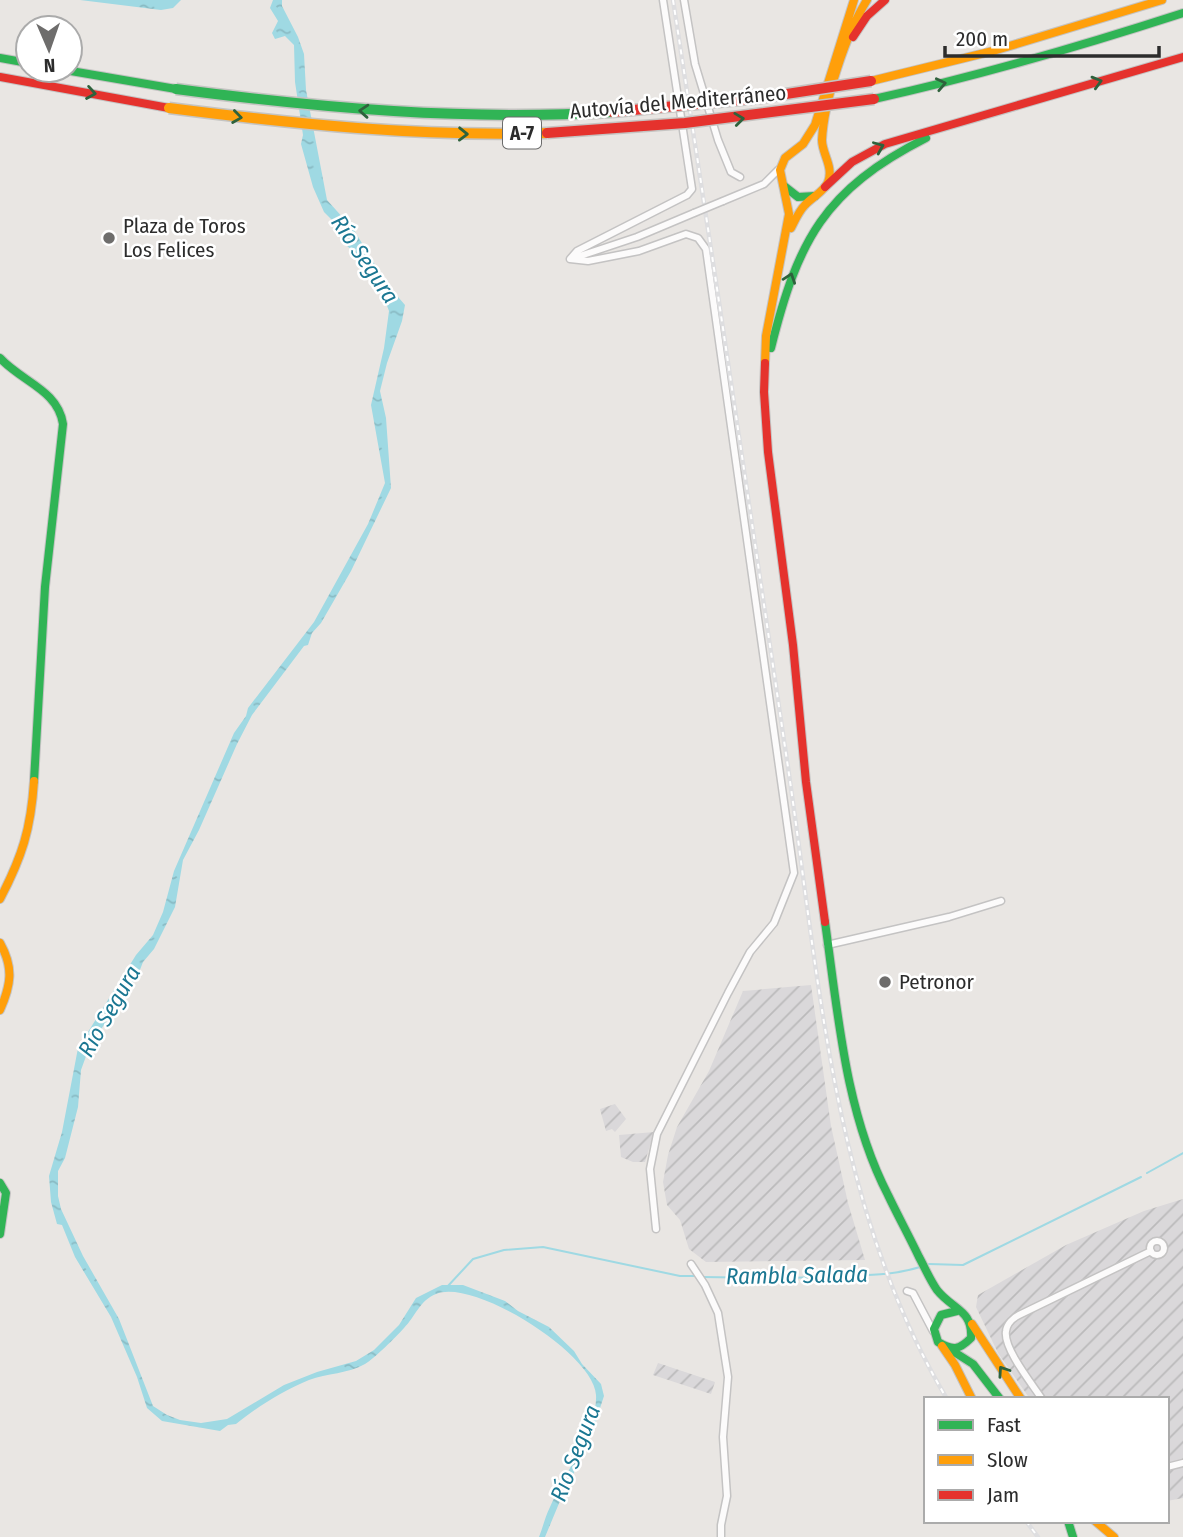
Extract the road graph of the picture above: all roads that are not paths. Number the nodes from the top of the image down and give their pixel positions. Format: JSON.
{"nodes":[{"id":1,"x":663,"y":0,"type":"edge"},
{"id":2,"x":684,"y":0,"type":"edge"},
{"id":3,"x":851,"y":0,"type":"edge"},
{"id":4,"x":867,"y":0,"type":"edge"},
{"id":5,"x":884,"y":0,"type":"edge"},
{"id":6,"x":1162,"y":0,"type":"edge"},
{"id":7,"x":1183,"y":13,"type":"edge"},
{"id":8,"x":1183,"y":57,"type":"edge"},
{"id":9,"x":840,"y":68,"type":"junction"},
{"id":10,"x":84,"y":73,"type":"edge"},
{"id":11,"x":0,"y":77,"type":"edge"},
{"id":12,"x":966,"y":121,"type":"junction"},
{"id":13,"x":797,"y":149,"type":"junction"},
{"id":14,"x":826,"y":159,"type":"junction"},
{"id":15,"x":781,"y":165,"type":"junction"},
{"id":16,"x":740,"y":177,"type":"dead end"},
{"id":17,"x":764,"y":184,"type":"junction"},
{"id":18,"x":783,"y":185,"type":"junction"},
{"id":19,"x":825,"y":187,"type":"junction"},
{"id":20,"x":815,"y":195,"type":"junction"},
{"id":21,"x":786,"y":239,"type":"junction"},
{"id":22,"x":570,"y":259,"type":"junction"},
{"id":23,"x":0,"y":358,"type":"edge"},
{"id":24,"x":764,"y":392,"type":"junction"},
{"id":25,"x":0,"y":899,"type":"edge"},
{"id":26,"x":999,"y":911,"type":"dead end"},
{"id":27,"x":0,"y":943,"type":"edge"},
{"id":28,"x":827,"y":945,"type":"junction"},
{"id":29,"x":0,"y":1010,"type":"edge"},
{"id":30,"x":0,"y":1184,"type":"edge"},
{"id":31,"x":656,"y":1228,"type":"dead end"},
{"id":32,"x":0,"y":1234,"type":"edge"},
{"id":33,"x":1151,"y":1251,"type":"dead end"},
{"id":34,"x":691,"y":1264,"type":"dead end"},
{"id":35,"x":933,"y":1282,"type":"junction"},
{"id":36,"x":906,"y":1291,"type":"dead end"},
{"id":37,"x":957,"y":1311,"type":"junction"},
{"id":38,"x":934,"y":1316,"type":"junction"},
{"id":39,"x":972,"y":1330,"type":"junction"},
{"id":40,"x":945,"y":1347,"type":"junction"},
{"id":41,"x":981,"y":1373,"type":"junction"},
{"id":42,"x":971,"y":1397,"type":"edge"},
{"id":43,"x":999,"y":1397,"type":"edge"},
{"id":44,"x":1020,"y":1397,"type":"edge"},
{"id":45,"x":1040,"y":1397,"type":"edge"},
{"id":46,"x":1098,"y":1523,"type":"edge"},
{"id":47,"x":721,"y":1537,"type":"edge"},
{"id":48,"x":1116,"y":1537,"type":"edge"}],
"edges":[{"from":1,"to":22,"type":"street"},
{"from":2,"to":16,"type":"street"},
{"from":3,"to":13,"type":"main road"},
{"from":4,"to":9,"type":"main road"},
{"from":5,"to":9,"type":"main road"},
{"from":6,"to":10,"type":"main road","name":"Autovía del Mediterráneo","number":"A-7","one_way":true,"bridge":true},
{"from":11,"to":7,"type":"main road","name":"Autovía del Mediterráneo","number":"A-7","one_way":true,"bridge":true},
{"from":12,"to":8,"type":"main road","one_way":true},
{"from":9,"to":14,"type":"main road"},
{"from":19,"to":12,"type":"main road","one_way":true},
{"from":24,"to":12,"type":"main road","one_way":true},
{"from":13,"to":14,"type":"main road"},
{"from":13,"to":15,"type":"main road"},
{"from":14,"to":19,"type":"main road"},
{"from":15,"to":17,"type":"street"},
{"from":15,"to":18,"type":"main road"},
{"from":17,"to":18,"type":"street"},
{"from":17,"to":22,"type":"street","bridge":true},
{"from":18,"to":20,"type":"main road"},
{"from":18,"to":21,"type":"main road"},
{"from":19,"to":20,"type":"main road"},
{"from":20,"to":21,"type":"main road"},
{"from":21,"to":24,"type":"main road"},
{"from":22,"to":31,"type":"street"},
{"from":23,"to":25,"type":"main road"},
{"from":24,"to":28,"type":"main road"},
{"from":26,"to":28,"type":"street"},
{"from":27,"to":29,"type":"main road"},
{"from":28,"to":35,"type":"main road"},
{"from":30,"to":32,"type":"main road"},
{"from":33,"to":45,"type":"street"},
{"from":34,"to":47,"type":"street"},
{"from":35,"to":37,"type":"main road"},
{"from":35,"to":38,"type":"main road"},
{"from":36,"to":38,"type":"street"},
{"from":37,"to":38,"type":"main road"},
{"from":37,"to":39,"type":"main road"},
{"from":38,"to":40,"type":"main road"},
{"from":39,"to":40,"type":"main road"},
{"from":39,"to":41,"type":"main road"},
{"from":44,"to":39,"type":"main road","one_way":true},
{"from":40,"to":41,"type":"main road"},
{"from":40,"to":42,"type":"main road"},
{"from":41,"to":43,"type":"main road"},
{"from":46,"to":48,"type":"main road"}]}
